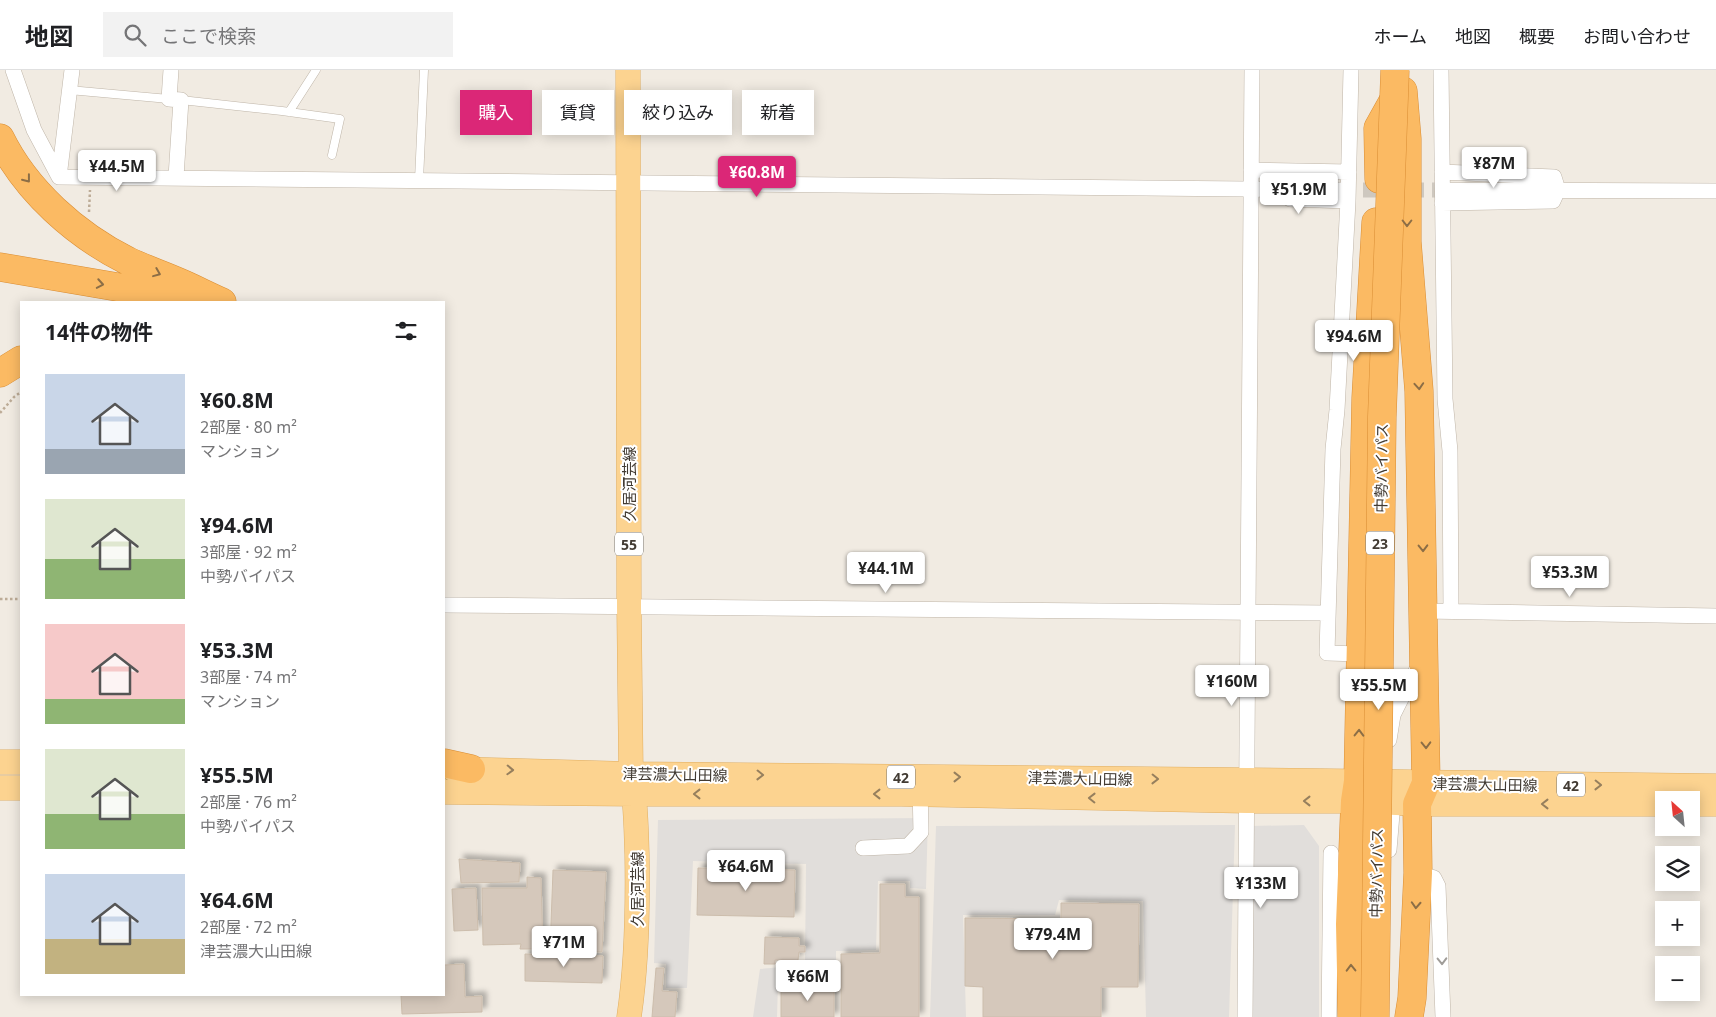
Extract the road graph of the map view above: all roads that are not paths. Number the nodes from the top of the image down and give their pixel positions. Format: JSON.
{"nodes":[{"id":1,"x":13,"y":70,"type":"edge"},
{"id":2,"x":72,"y":70,"type":"edge"},
{"id":3,"x":171,"y":70,"type":"edge"},
{"id":4,"x":316,"y":70,"type":"edge"},
{"id":5,"x":424,"y":70,"type":"edge"},
{"id":6,"x":628,"y":70,"type":"edge"},
{"id":7,"x":1252,"y":70,"type":"edge"},
{"id":8,"x":1351,"y":70,"type":"edge"},
{"id":9,"x":1396,"y":70,"type":"edge"},
{"id":10,"x":1401,"y":70,"type":"edge"},
{"id":11,"x":1441,"y":70,"type":"edge"},
{"id":12,"x":70,"y":90,"type":"junction"},
{"id":13,"x":175,"y":100,"type":"junction"},
{"id":14,"x":289,"y":112,"type":"junction"},
{"id":15,"x":0,"y":138,"type":"edge"},
{"id":16,"x":332,"y":155,"type":"dead end"},
{"id":17,"x":1251,"y":170,"type":"junction"},
{"id":18,"x":1349,"y":172,"type":"junction"},
{"id":19,"x":1442,"y":172,"type":"junction"},
{"id":20,"x":59,"y":177,"type":"junction"},
{"id":21,"x":176,"y":177,"type":"junction"},
{"id":22,"x":419,"y":180,"type":"junction"},
{"id":23,"x":629,"y":182,"type":"junction"},
{"id":24,"x":1558,"y":190,"type":"junction"},
{"id":25,"x":1716,"y":191,"type":"edge"},
{"id":26,"x":1251,"y":193,"type":"junction"},
{"id":27,"x":1344,"y":195,"type":"junction"},
{"id":28,"x":1445,"y":197,"type":"junction"},
{"id":29,"x":0,"y":267,"type":"edge"},
{"id":30,"x":0,"y":282,"type":"edge"},
{"id":31,"x":91,"y":301,"type":"edge"},
{"id":32,"x":187,"y":301,"type":"edge"},
{"id":33,"x":220,"y":301,"type":"edge"},
{"id":34,"x":20,"y":361,"type":"edge"},
{"id":35,"x":0,"y":372,"type":"edge"},
{"id":36,"x":445,"y":605,"type":"edge"},
{"id":37,"x":629,"y":607,"type":"junction"},
{"id":38,"x":1424,"y":611,"type":"junction"},
{"id":39,"x":1451,"y":611,"type":"junction"},
{"id":40,"x":1248,"y":612,"type":"junction"},
{"id":41,"x":1328,"y":613,"type":"junction"},
{"id":42,"x":1716,"y":616,"type":"edge"},
{"id":43,"x":1360,"y":654,"type":"junction"},
{"id":44,"x":1425,"y":658,"type":"junction"},
{"id":45,"x":0,"y":762,"type":"edge"},
{"id":46,"x":20,"y":762,"type":"edge"},
{"id":47,"x":445,"y":763,"type":"edge"},
{"id":48,"x":445,"y":769,"type":"edge"},
{"id":49,"x":471,"y":769,"type":"junction"},
{"id":50,"x":633,"y":784,"type":"junction"},
{"id":51,"x":920,"y":786,"type":"junction"},
{"id":52,"x":1716,"y":786,"type":"edge"},
{"id":53,"x":0,"y":788,"type":"edge"},
{"id":54,"x":20,"y":788,"type":"edge"},
{"id":55,"x":1247,"y":790,"type":"junction"},
{"id":56,"x":445,"y":792,"type":"edge"},
{"id":57,"x":1389,"y":792,"type":"junction"},
{"id":58,"x":1655,"y":804,"type":"edge"},
{"id":59,"x":1700,"y":804,"type":"edge"},
{"id":60,"x":1716,"y":804,"type":"edge"},
{"id":61,"x":863,"y":848,"type":"dead end"},
{"id":62,"x":1331,"y":853,"type":"dead end"},
{"id":63,"x":1418,"y":873,"type":"junction"},
{"id":64,"x":1350,"y":924,"type":"junction"},
{"id":65,"x":628,"y":1017,"type":"edge"},
{"id":66,"x":1245,"y":1017,"type":"edge"},
{"id":67,"x":1329,"y":1017,"type":"edge"},
{"id":68,"x":1352,"y":1017,"type":"edge"},
{"id":69,"x":1375,"y":1017,"type":"edge"},
{"id":70,"x":1409,"y":1017,"type":"edge"},
{"id":71,"x":1443,"y":1017,"type":"edge"}],
"edges":[{"from":1,"to":20,"type":"street"},
{"from":2,"to":12,"type":"street"},
{"from":3,"to":13,"type":"street"},
{"from":4,"to":14,"type":"lane"},
{"from":5,"to":22,"type":"lane"},
{"from":6,"to":23,"type":"main road","name":"久居河芸線","number":"55"},
{"from":7,"to":17,"type":"street"},
{"from":8,"to":18,"type":"street"},
{"from":9,"to":43,"type":"highway"},
{"from":9,"to":69,"type":"highway","name":"中勢バイパス","number":"23","bridge":true},
{"from":10,"to":38,"type":"highway","one_way":true},
{"from":11,"to":19,"type":"street"},
{"from":12,"to":13,"type":"lane"},
{"from":12,"to":20,"type":"street"},
{"from":13,"to":14,"type":"lane"},
{"from":13,"to":21,"type":"street"},
{"from":14,"to":16,"type":"lane"},
{"from":15,"to":33,"type":"highway","one_way":true},
{"from":17,"to":18,"type":"street"},
{"from":17,"to":26,"type":"street"},
{"from":18,"to":27,"type":"street"},
{"from":19,"to":24,"type":"street"},
{"from":19,"to":28,"type":"street"},
{"from":20,"to":21,"type":"street"},
{"from":21,"to":22,"type":"street"},
{"from":22,"to":23,"type":"street"},
{"from":23,"to":26,"type":"street"},
{"from":23,"to":37,"type":"main road","name":"久居河芸線","number":"55"},
{"from":24,"to":25,"type":"street"},
{"from":24,"to":28,"type":"street"},
{"from":26,"to":27,"type":"street"},
{"from":26,"to":40,"type":"street"},
{"from":27,"to":41,"type":"street"},
{"from":28,"to":39,"type":"street"},
{"from":29,"to":32,"type":"highway","one_way":true},
{"from":30,"to":31,"type":"highway"},
{"from":34,"to":35,"type":"highway"},
{"from":36,"to":37,"type":"street"},
{"from":37,"to":40,"type":"street"},
{"from":37,"to":50,"type":"main road","name":"久居河芸線","number":"55"},
{"from":38,"to":39,"type":"street"},
{"from":38,"to":44,"type":"highway"},
{"from":39,"to":42,"type":"street"},
{"from":40,"to":41,"type":"street"},
{"from":40,"to":55,"type":"street"},
{"from":41,"to":43,"type":"street"},
{"from":57,"to":43,"type":"highway","one_way":true},
{"from":44,"to":57,"type":"highway","one_way":true},
{"from":44,"to":57,"type":"street"},
{"from":45,"to":46,"type":"main road"},
{"from":47,"to":49,"type":"highway"},
{"from":48,"to":49,"type":"main road","name":"津芸濃大山田線","number":"42"},
{"from":49,"to":50,"type":"main road","name":"津芸濃大山田線","number":"42","one_way":true},
{"from":50,"to":51,"type":"main road","name":"津芸濃大山田線","number":"42"},
{"from":50,"to":56,"type":"main road","name":"津芸濃大山田線","number":"42"},
{"from":50,"to":65,"type":"main road","name":"久居河芸線","number":"55"},
{"from":51,"to":55,"type":"main road","name":"津芸濃大山田線","number":"42"},
{"from":51,"to":61,"type":"street"},
{"from":57,"to":52,"type":"main road","name":"津芸濃大山田線","number":"42","one_way":true},
{"from":53,"to":54,"type":"main road"},
{"from":55,"to":57,"type":"main road","name":"津芸濃大山田線","number":"42"},
{"from":55,"to":66,"type":"street"},
{"from":58,"to":57,"type":"main road","name":"津芸濃大山田線","number":"42","one_way":true},
{"from":57,"to":63,"type":"highway"},
{"from":57,"to":64,"type":"highway"},
{"from":57,"to":64,"type":"street"},
{"from":59,"to":60,"type":"main road"},
{"from":62,"to":67,"type":"street"},
{"from":63,"to":70,"type":"highway","one_way":true},
{"from":63,"to":71,"type":"street","one_way":true},
{"from":68,"to":64,"type":"highway","one_way":true}]}
